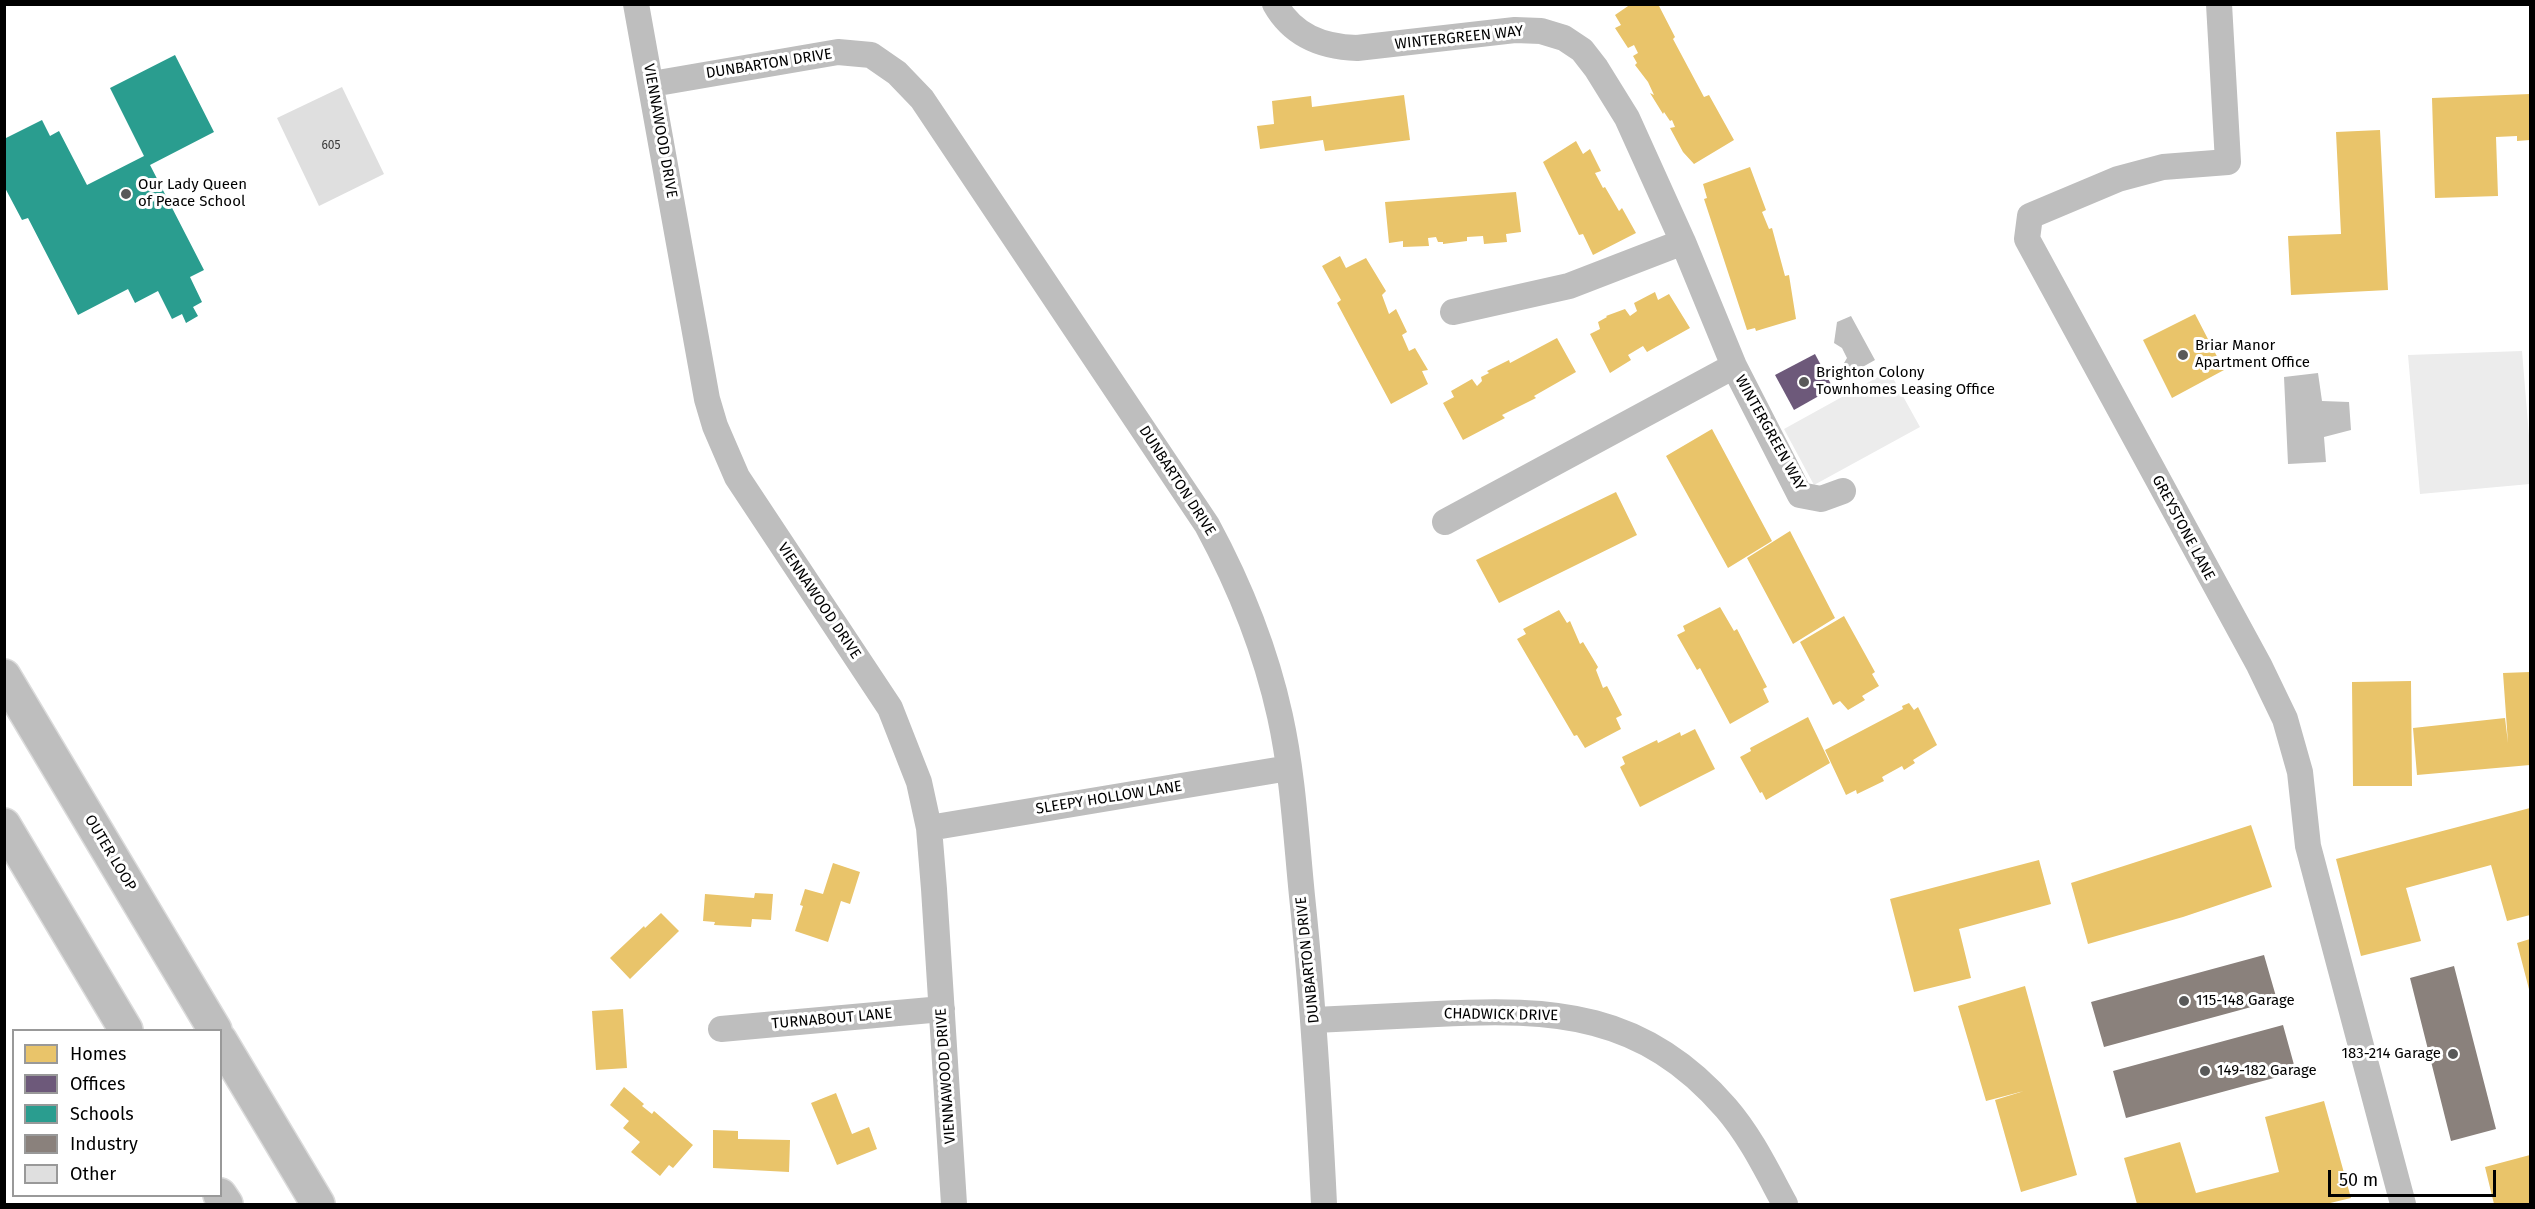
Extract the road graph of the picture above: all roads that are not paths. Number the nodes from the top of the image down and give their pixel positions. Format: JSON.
{"nodes":[{"id":1,"x":636,"y":4,"type":"edge"},
{"id":2,"x":1275,"y":4,"type":"edge"},
{"id":3,"x":2219,"y":4,"type":"edge"},
{"id":4,"x":652,"y":84,"type":"junction"},
{"id":5,"x":1683,"y":242,"type":"junction"},
{"id":6,"x":1453,"y":312,"type":"dead end"},
{"id":7,"x":1734,"y":366,"type":"junction"},
{"id":8,"x":1843,"y":491,"type":"dead end"},
{"id":9,"x":1446,"y":522,"type":"dead end"},
{"id":10,"x":4,"y":676,"type":"edge"},
{"id":11,"x":1289,"y":768,"type":"junction"},
{"id":12,"x":4,"y":825,"type":"edge"},
{"id":13,"x":929,"y":828,"type":"junction"},
{"id":14,"x":942,"y":1009,"type":"junction"},
{"id":15,"x":1315,"y":1020,"type":"junction"},
{"id":16,"x":125,"y":1029,"type":"edge"},
{"id":17,"x":214,"y":1029,"type":"edge"},
{"id":18,"x":721,"y":1029,"type":"dead end"},
{"id":19,"x":222,"y":1043,"type":"edge"},
{"id":20,"x":318,"y":1204,"type":"edge"},
{"id":21,"x":954,"y":1204,"type":"edge"},
{"id":22,"x":1324,"y":1204,"type":"edge"},
{"id":23,"x":1785,"y":1204,"type":"edge"},
{"id":24,"x":2403,"y":1204,"type":"edge"}],
"edges":[{"from":1,"to":4,"type":"street","name":"VIENNAWOOD DRIVE"},
{"from":2,"to":5,"type":"street","name":"WINTERGREEN WAY"},
{"from":3,"to":24,"type":"street","name":"GREYSTONE LANE"},
{"from":4,"to":11,"type":"street","name":"DUNBARTON DRIVE"},
{"from":4,"to":13,"type":"street","name":"VIENNAWOOD DRIVE"},
{"from":5,"to":6,"type":"street"},
{"from":5,"to":7,"type":"street","name":"WINTERGREEN WAY"},
{"from":7,"to":8,"type":"street","name":"WINTERGREEN WAY"},
{"from":7,"to":9,"type":"street","name":"WINTERGREEN WAY"},
{"from":10,"to":17,"type":"highway","name":"OUTER LOOP"},
{"from":11,"to":13,"type":"street","name":"SLEEPY HOLLOW LANE"},
{"from":11,"to":15,"type":"street","name":"DUNBARTON DRIVE"},
{"from":12,"to":16,"type":"highway"},
{"from":13,"to":14,"type":"street","name":"VIENNAWOOD DRIVE"},
{"from":14,"to":18,"type":"street","name":"TURNABOUT LANE"},
{"from":14,"to":21,"type":"street","name":"VIENNAWOOD DRIVE"},
{"from":15,"to":22,"type":"street","name":"DUNBARTON DRIVE"},
{"from":15,"to":23,"type":"street","name":"CHADWICK DRIVE"},
{"from":19,"to":20,"type":"highway"}]}
